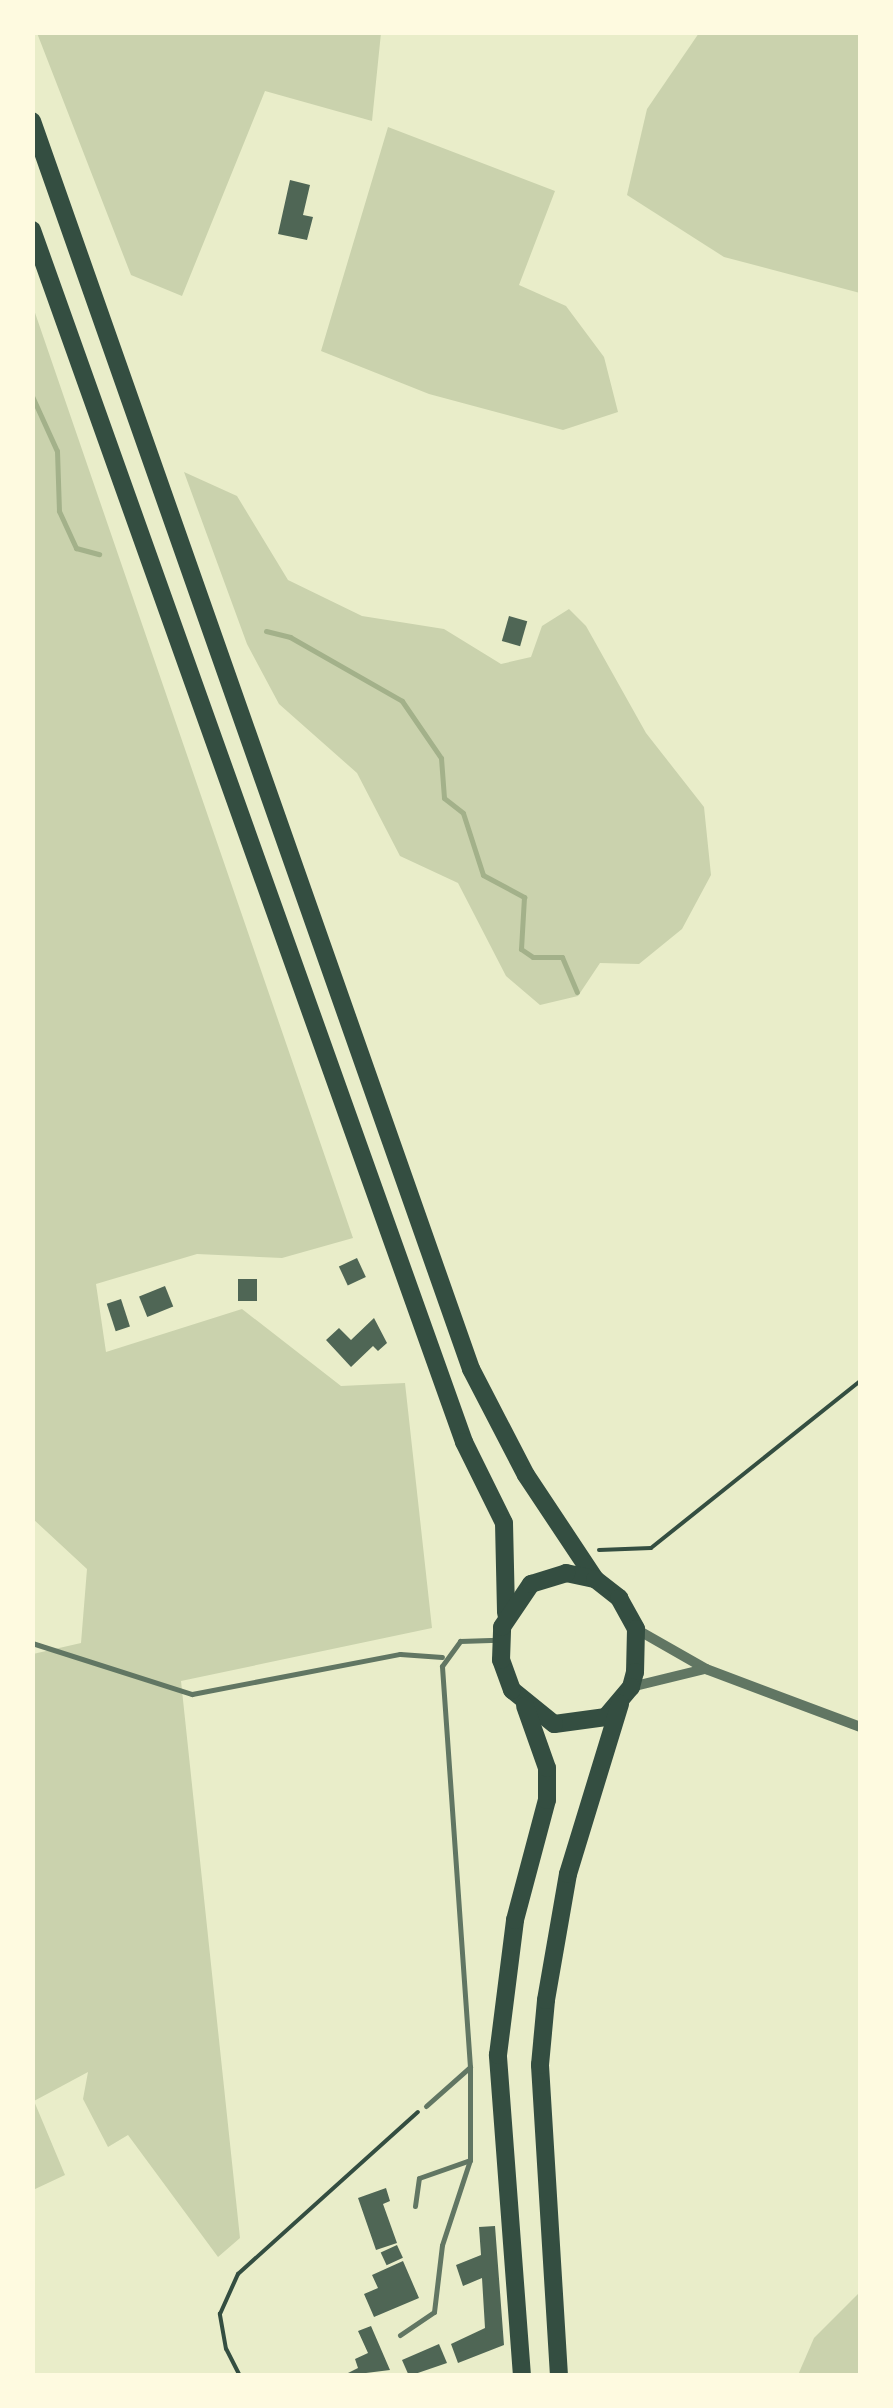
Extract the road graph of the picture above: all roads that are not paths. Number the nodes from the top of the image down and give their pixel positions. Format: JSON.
{"nodes":[{"id":1,"x":32,"y":121,"type":"edge"},
{"id":2,"x":32,"y":230,"type":"edge"},
{"id":3,"x":595,"y":1579,"type":"junction"},
{"id":4,"x":506,"y":1613,"type":"junction"},
{"id":5,"x":636,"y":1629,"type":"junction"},
{"id":6,"x":502,"y":1640,"type":"junction"},
{"id":7,"x":32,"y":1642,"type":"edge"},
{"id":8,"x":443,"y":1657,"type":"junction"},
{"id":9,"x":706,"y":1669,"type":"junction"},
{"id":10,"x":631,"y":1687,"type":"junction"},
{"id":11,"x":620,"y":1704,"type":"junction"},
{"id":12,"x":525,"y":1706,"type":"junction"},
{"id":13,"x":860,"y":1727,"type":"edge"},
{"id":14,"x":470,"y":2067,"type":"junction"},
{"id":15,"x":426,"y":2106,"type":"road end"},
{"id":16,"x":470,"y":2160,"type":"junction"},
{"id":17,"x":415,"y":2206,"type":"dead end"},
{"id":18,"x":400,"y":2334,"type":"dead end"},
{"id":19,"x":522,"y":2376,"type":"edge"},
{"id":20,"x":559,"y":2376,"type":"edge"}],
"edges":[{"from":1,"to":3,"type":"highway"},
{"from":2,"to":4,"type":"highway"},
{"from":3,"to":4,"type":"highway"},
{"from":3,"to":5,"type":"highway"},
{"from":4,"to":6,"type":"highway"},
{"from":5,"to":9,"type":"street"},
{"from":5,"to":10,"type":"highway"},
{"from":6,"to":8,"type":"lane"},
{"from":6,"to":12,"type":"highway"},
{"from":7,"to":8,"type":"lane"},
{"from":8,"to":14,"type":"lane"},
{"from":9,"to":10,"type":"street"},
{"from":9,"to":13,"type":"street"},
{"from":10,"to":11,"type":"highway"},
{"from":11,"to":12,"type":"highway"},
{"from":11,"to":20,"type":"highway"},
{"from":12,"to":19,"type":"highway"},
{"from":14,"to":15,"type":"lane"},
{"from":14,"to":16,"type":"lane"},
{"from":16,"to":17,"type":"lane"},
{"from":16,"to":18,"type":"lane"}]}
